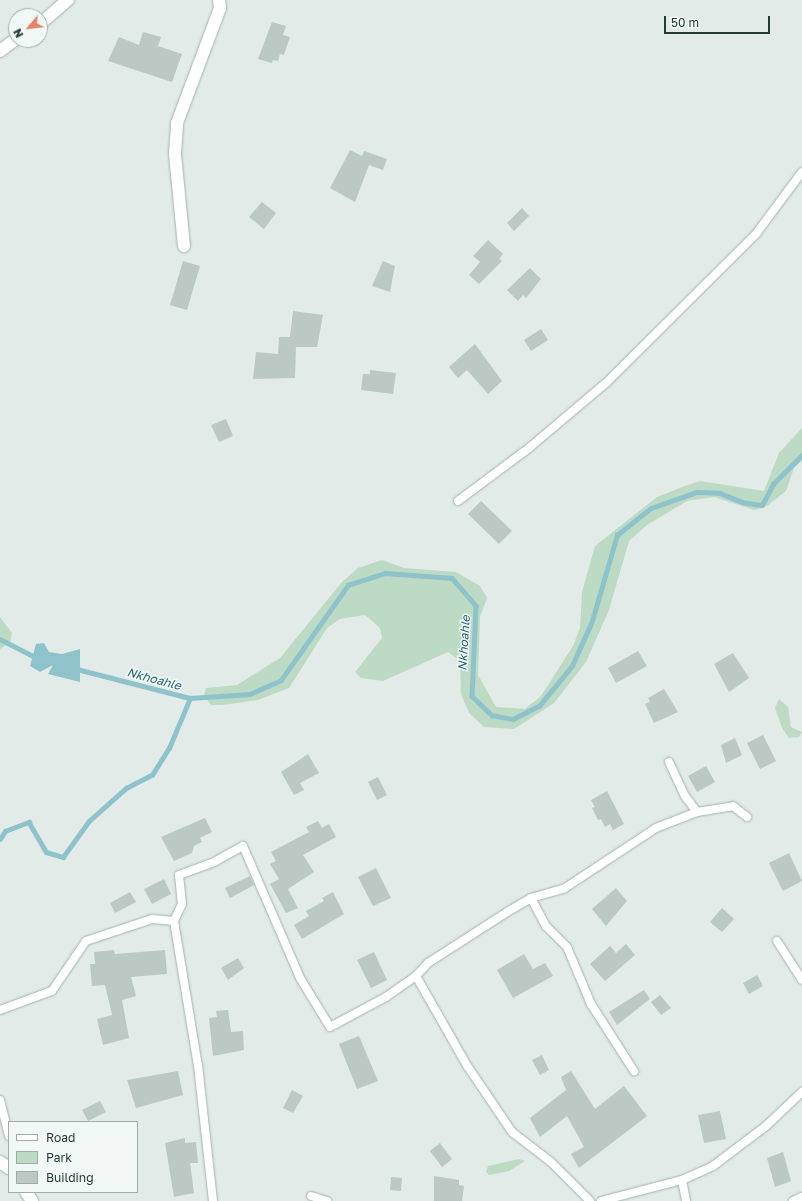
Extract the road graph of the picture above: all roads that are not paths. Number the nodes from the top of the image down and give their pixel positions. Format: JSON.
{"nodes":[{"id":1,"x":68,"y":0,"type":"edge"},
{"id":2,"x":219,"y":0,"type":"edge"},
{"id":3,"x":48,"y":17,"type":"edge"},
{"id":4,"x":8,"y":44,"type":"edge"},
{"id":5,"x":0,"y":51,"type":"edge"},
{"id":6,"x":802,"y":172,"type":"edge"},
{"id":7,"x":184,"y":246,"type":"dead end"},
{"id":8,"x":458,"y":501,"type":"dead end"},
{"id":9,"x":669,"y":762,"type":"dead end"},
{"id":10,"x":697,"y":812,"type":"junction"},
{"id":11,"x":747,"y":817,"type":"dead end"},
{"id":12,"x":531,"y":898,"type":"junction"},
{"id":13,"x":174,"y":921,"type":"junction"},
{"id":14,"x":777,"y":941,"type":"dead end"},
{"id":15,"x":416,"y":976,"type":"junction"},
{"id":16,"x":802,"y":980,"type":"edge"},
{"id":17,"x":0,"y":1010,"type":"edge"},
{"id":18,"x":634,"y":1071,"type":"dead end"},
{"id":19,"x":802,"y":1092,"type":"edge"},
{"id":20,"x":0,"y":1100,"type":"edge"},
{"id":21,"x":8,"y":1132,"type":"edge"},
{"id":22,"x":682,"y":1180,"type":"junction"},
{"id":23,"x":311,"y":1196,"type":"dead end"},
{"id":24,"x":802,"y":1198,"type":"edge"},
{"id":25,"x":213,"y":1201,"type":"edge"},
{"id":26,"x":327,"y":1201,"type":"edge"},
{"id":27,"x":590,"y":1201,"type":"edge"},
{"id":28,"x":601,"y":1201,"type":"edge"},
{"id":29,"x":686,"y":1201,"type":"edge"},
{"id":30,"x":793,"y":1201,"type":"edge"}],
"edges":[{"from":1,"to":3,"type":"street"},
{"from":2,"to":7,"type":"street"},
{"from":4,"to":5,"type":"street"},
{"from":6,"to":8,"type":"lane"},
{"from":9,"to":10,"type":"lane"},
{"from":10,"to":11,"type":"lane"},
{"from":10,"to":12,"type":"lane"},
{"from":12,"to":15,"type":"lane"},
{"from":12,"to":18,"type":"lane"},
{"from":13,"to":15,"type":"lane"},
{"from":13,"to":17,"type":"lane"},
{"from":13,"to":25,"type":"lane"},
{"from":14,"to":16,"type":"lane"},
{"from":15,"to":27,"type":"lane"},
{"from":19,"to":22,"type":"lane"},
{"from":20,"to":21,"type":"lane"},
{"from":22,"to":28,"type":"lane"},
{"from":22,"to":29,"type":"lane"},
{"from":23,"to":26,"type":"lane"},
{"from":24,"to":30,"type":"lane"}]}
